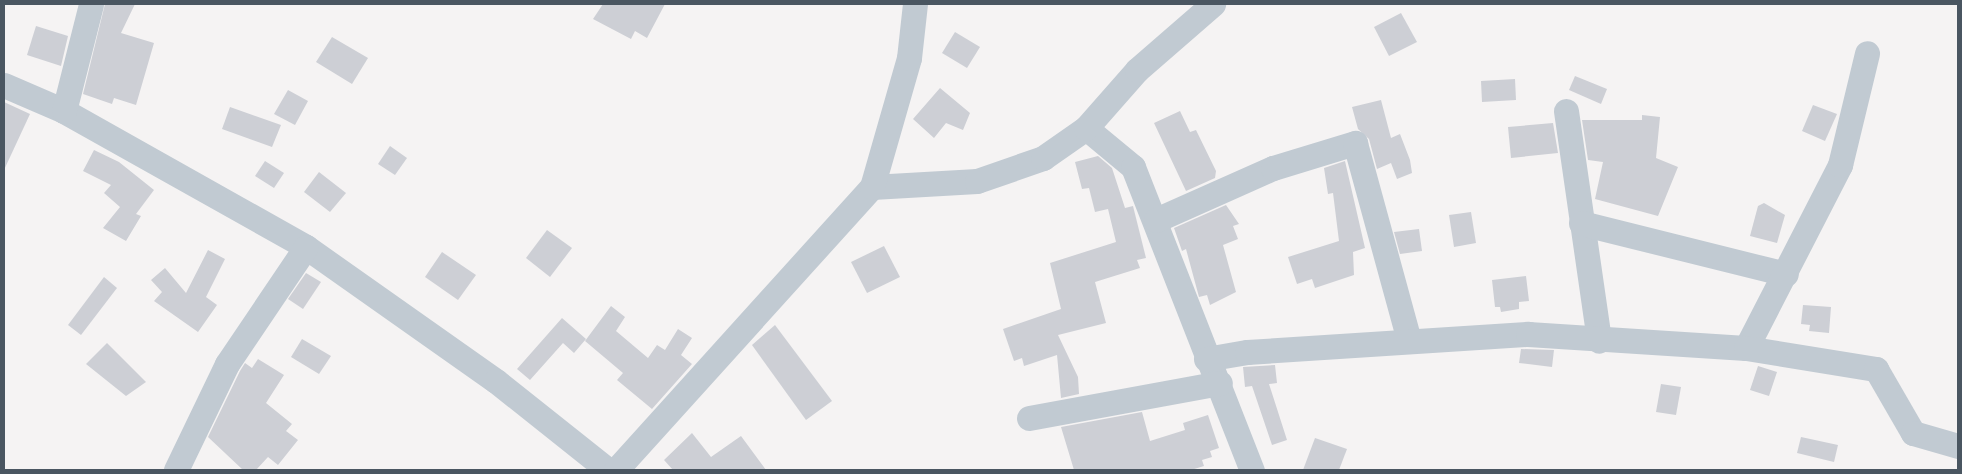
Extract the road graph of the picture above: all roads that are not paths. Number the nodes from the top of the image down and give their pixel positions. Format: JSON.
{"nodes":[{"id":1,"x":91,"y":4,"type":"edge"},
{"id":2,"x":915,"y":4,"type":"edge"},
{"id":3,"x":1213,"y":4,"type":"edge"},
{"id":4,"x":1867,"y":53,"type":"dead end"},
{"id":5,"x":4,"y":85,"type":"edge"},
{"id":6,"x":64,"y":110,"type":"junction"},
{"id":7,"x":1566,"y":111,"type":"dead end"},
{"id":8,"x":1086,"y":128,"type":"junction"},
{"id":9,"x":872,"y":186,"type":"junction"},
{"id":10,"x":1156,"y":220,"type":"junction"},
{"id":11,"x":1581,"y":223,"type":"junction"},
{"id":12,"x":306,"y":247,"type":"junction"},
{"id":13,"x":1786,"y":274,"type":"junction"},
{"id":14,"x":1409,"y":340,"type":"junction"},
{"id":15,"x":1598,"y":341,"type":"junction"},
{"id":16,"x":1746,"y":348,"type":"junction"},
{"id":17,"x":1206,"y":359,"type":"junction"},
{"id":18,"x":1220,"y":383,"type":"junction"},
{"id":19,"x":1029,"y":418,"type":"dead end"},
{"id":20,"x":1958,"y":446,"type":"edge"},
{"id":21,"x":176,"y":470,"type":"edge"},
{"id":22,"x":608,"y":470,"type":"edge"},
{"id":23,"x":616,"y":470,"type":"edge"},
{"id":24,"x":1252,"y":470,"type":"edge"}],
"edges":[{"from":1,"to":6,"type":"street"},
{"from":2,"to":9,"type":"street"},
{"from":3,"to":8,"type":"street"},
{"from":4,"to":13,"type":"street"},
{"from":5,"to":6,"type":"street"},
{"from":6,"to":12,"type":"street"},
{"from":7,"to":11,"type":"street"},
{"from":8,"to":9,"type":"street"},
{"from":8,"to":10,"type":"street"},
{"from":9,"to":23,"type":"street"},
{"from":10,"to":14,"type":"street"},
{"from":10,"to":17,"type":"street"},
{"from":11,"to":13,"type":"street"},
{"from":11,"to":15,"type":"street"},
{"from":12,"to":21,"type":"street"},
{"from":12,"to":22,"type":"street"},
{"from":13,"to":16,"type":"street"},
{"from":14,"to":15,"type":"street"},
{"from":14,"to":17,"type":"street"},
{"from":15,"to":16,"type":"street"},
{"from":16,"to":20,"type":"street"},
{"from":17,"to":18,"type":"street"},
{"from":18,"to":19,"type":"street"},
{"from":18,"to":24,"type":"street"}]}
